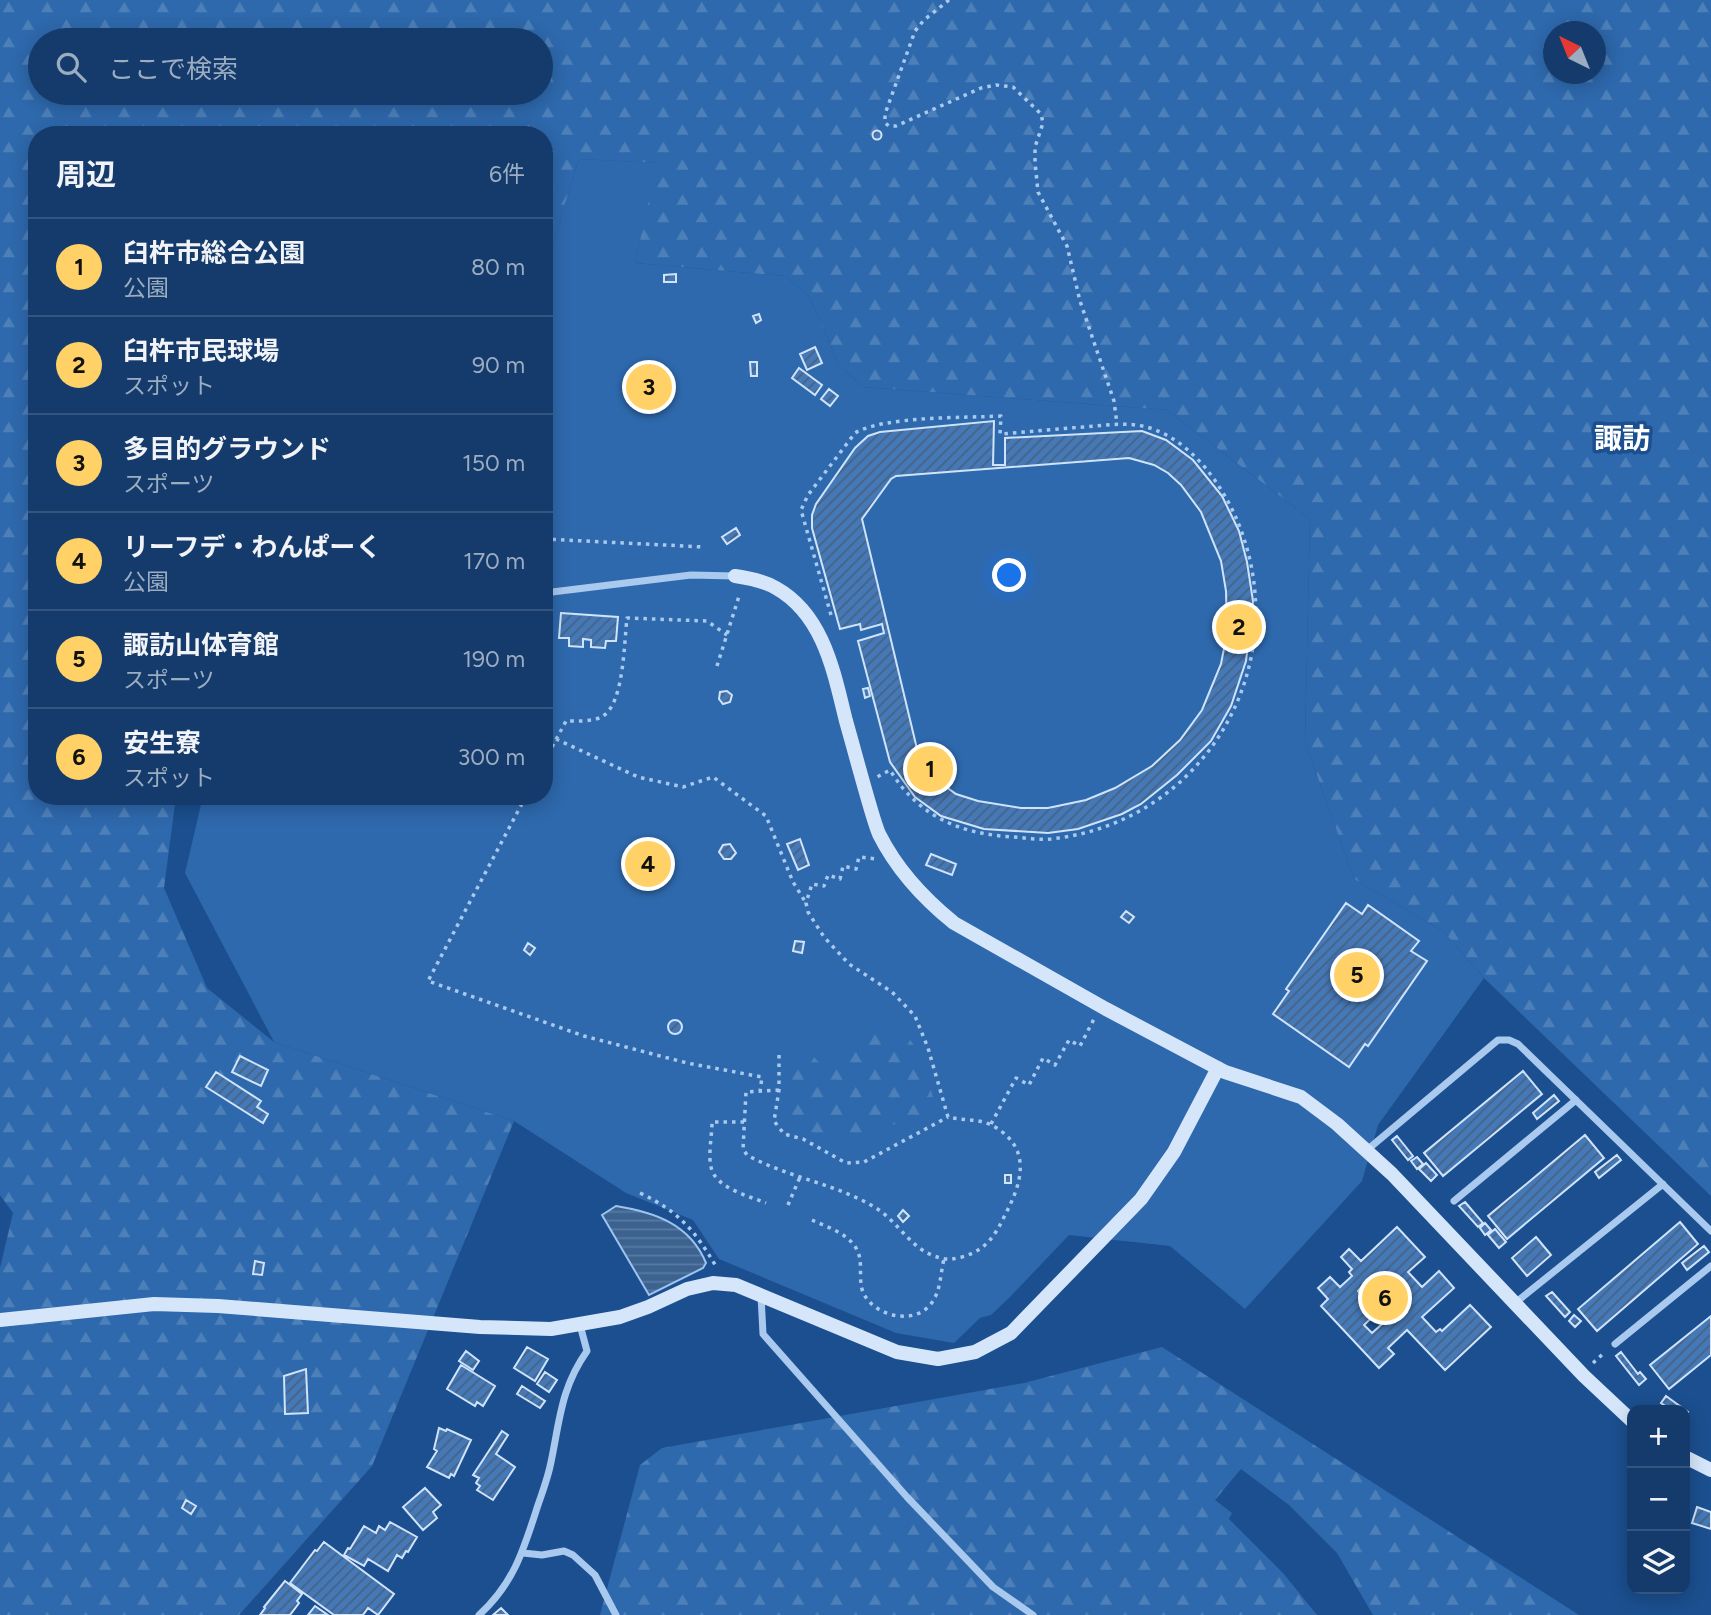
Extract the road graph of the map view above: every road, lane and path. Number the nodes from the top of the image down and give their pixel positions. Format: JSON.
{"nodes":[{"id":1,"x":949,"y":0,"type":"edge"},
{"id":2,"x":1117,"y":424,"type":"junction"},
{"id":3,"x":553,"y":539,"type":"edge"},
{"id":4,"x":704,"y":547,"type":"dead end"},
{"id":5,"x":740,"y":577,"type":"junction"},
{"id":6,"x":553,"y":592,"type":"edge"},
{"id":7,"x":831,"y":615,"type":"dead end"},
{"id":8,"x":727,"y":635,"type":"junction"},
{"id":9,"x":717,"y":666,"type":"dead end"},
{"id":10,"x":556,"y":740,"type":"junction"},
{"id":11,"x":553,"y":746,"type":"edge"},
{"id":12,"x":877,"y":777,"type":"dead end"},
{"id":13,"x":521,"y":805,"type":"edge"},
{"id":14,"x":882,"y":857,"type":"dead end"},
{"id":15,"x":806,"y":903,"type":"junction"},
{"id":16,"x":1093,"y":1022,"type":"dead end"},
{"id":17,"x":779,"y":1055,"type":"dead end"},
{"id":18,"x":1218,"y":1068,"type":"junction"},
{"id":19,"x":779,"y":1090,"type":"junction"},
{"id":20,"x":760,"y":1091,"type":"junction"},
{"id":21,"x":1576,"y":1100,"type":"junction"},
{"id":22,"x":948,"y":1117,"type":"junction"},
{"id":23,"x":744,"y":1122,"type":"junction"},
{"id":24,"x":991,"y":1124,"type":"junction"},
{"id":25,"x":1366,"y":1151,"type":"junction"},
{"id":26,"x":800,"y":1177,"type":"junction"},
{"id":27,"x":1663,"y":1184,"type":"junction"},
{"id":28,"x":640,"y":1193,"type":"dead end"},
{"id":29,"x":1454,"y":1201,"type":"dead end"},
{"id":30,"x":766,"y":1203,"type":"dead end"},
{"id":31,"x":788,"y":1205,"type":"dead end"},
{"id":32,"x":812,"y":1220,"type":"dead end"},
{"id":33,"x":1711,"y":1231,"type":"edge"},
{"id":34,"x":944,"y":1259,"type":"junction"},
{"id":35,"x":1711,"y":1266,"type":"edge"},
{"id":36,"x":718,"y":1270,"type":"dead end"},
{"id":37,"x":761,"y":1295,"type":"junction"},
{"id":38,"x":1515,"y":1304,"type":"junction"},
{"id":39,"x":0,"y":1320,"type":"edge"},
{"id":40,"x":579,"y":1324,"type":"junction"},
{"id":41,"x":1615,"y":1344,"type":"joint"},
{"id":42,"x":1590,"y":1365,"type":"dead end"},
{"id":43,"x":1627,"y":1416,"type":"edge"},
{"id":44,"x":1690,"y":1460,"type":"edge"},
{"id":45,"x":1711,"y":1470,"type":"edge"},
{"id":46,"x":523,"y":1553,"type":"junction"},
{"id":47,"x":479,"y":1615,"type":"edge"},
{"id":48,"x":616,"y":1615,"type":"edge"},
{"id":49,"x":1032,"y":1615,"type":"edge"}],
"edges":[{"from":1,"to":2,"type":"path"},
{"from":2,"to":7,"type":"path"},
{"from":2,"to":12,"type":"path"},
{"from":3,"to":4,"type":"path"},
{"from":5,"to":6,"type":"street"},
{"from":5,"to":8,"type":"path"},
{"from":5,"to":18,"type":"street"},
{"from":8,"to":9,"type":"path"},
{"from":8,"to":10,"type":"path"},
{"from":10,"to":11,"type":"path"},
{"from":10,"to":15,"type":"path"},
{"from":13,"to":20,"type":"path"},
{"from":14,"to":15,"type":"path"},
{"from":15,"to":22,"type":"path"},
{"from":16,"to":24,"type":"path"},
{"from":17,"to":19,"type":"path"},
{"from":18,"to":25,"type":"street"},
{"from":18,"to":37,"type":"street"},
{"from":19,"to":20,"type":"path"},
{"from":19,"to":22,"type":"path"},
{"from":20,"to":23,"type":"path"},
{"from":21,"to":25,"type":"street"},
{"from":21,"to":27,"type":"street"},
{"from":21,"to":29,"type":"street"},
{"from":22,"to":24,"type":"path"},
{"from":23,"to":26,"type":"path"},
{"from":23,"to":30,"type":"path"},
{"from":24,"to":34,"type":"path"},
{"from":25,"to":38,"type":"street"},
{"from":26,"to":31,"type":"path"},
{"from":26,"to":34,"type":"path"},
{"from":27,"to":33,"type":"street"},
{"from":27,"to":38,"type":"street"},
{"from":28,"to":36,"type":"path"},
{"from":32,"to":34,"type":"path"},
{"from":35,"to":41,"type":"street"},
{"from":37,"to":40,"type":"street"},
{"from":37,"to":49,"type":"street"},
{"from":38,"to":43,"type":"street"},
{"from":39,"to":40,"type":"street"},
{"from":40,"to":46,"type":"street"},
{"from":41,"to":42,"type":"path"},
{"from":44,"to":45,"type":"street"},
{"from":46,"to":47,"type":"street"},
{"from":46,"to":48,"type":"street"}]}
